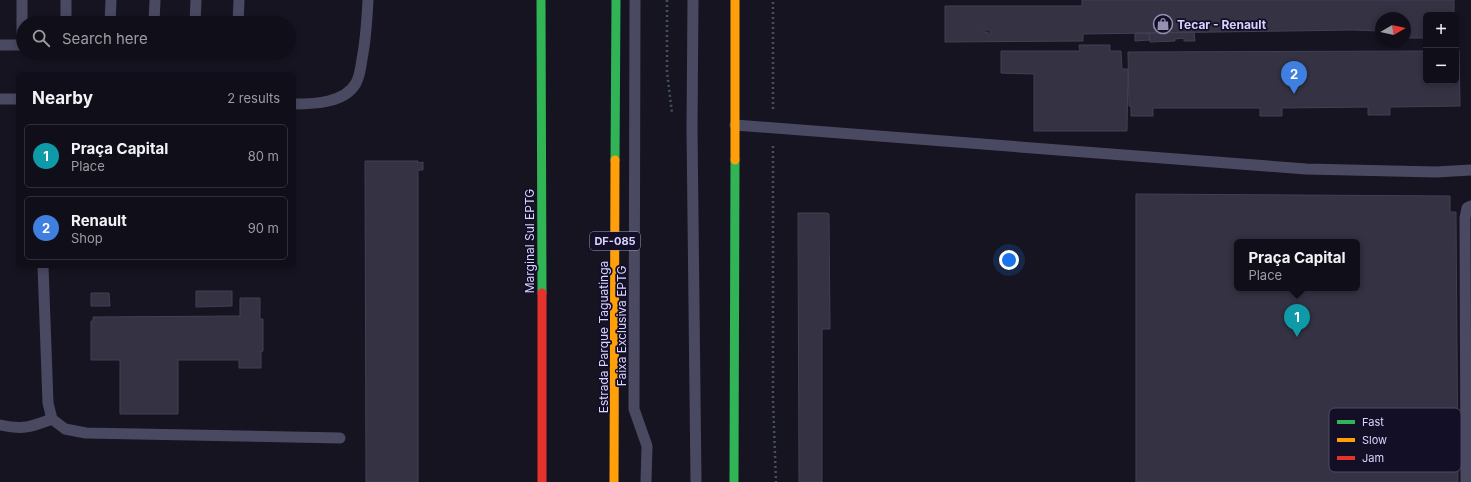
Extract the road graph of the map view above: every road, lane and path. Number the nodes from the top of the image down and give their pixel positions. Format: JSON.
{"nodes":[{"id":1,"x":22,"y":0,"type":"edge"},
{"id":2,"x":66,"y":0,"type":"edge"},
{"id":3,"x":111,"y":0,"type":"edge"},
{"id":4,"x":155,"y":0,"type":"edge"},
{"id":5,"x":196,"y":0,"type":"edge"},
{"id":6,"x":239,"y":0,"type":"edge"},
{"id":7,"x":368,"y":0,"type":"edge"},
{"id":8,"x":541,"y":0,"type":"edge"},
{"id":9,"x":616,"y":0,"type":"edge"},
{"id":10,"x":635,"y":0,"type":"edge"},
{"id":11,"x":693,"y":0,"type":"edge"},
{"id":12,"x":735,"y":0,"type":"edge"},
{"id":13,"x":773,"y":0,"type":"edge"},
{"id":14,"x":22,"y":16,"type":"edge"},
{"id":15,"x":66,"y":16,"type":"edge"},
{"id":16,"x":110,"y":16,"type":"edge"},
{"id":17,"x":154,"y":16,"type":"edge"},
{"id":18,"x":195,"y":16,"type":"edge"},
{"id":19,"x":238,"y":16,"type":"edge"},
{"id":20,"x":0,"y":45,"type":"edge"},
{"id":21,"x":16,"y":45,"type":"edge"},
{"id":22,"x":0,"y":99,"type":"edge"},
{"id":23,"x":16,"y":99,"type":"edge"},
{"id":24,"x":296,"y":104,"type":"edge"},
{"id":25,"x":735,"y":125,"type":"junction"},
{"id":26,"x":773,"y":128,"type":"junction"},
{"id":27,"x":1471,"y":170,"type":"edge"},
{"id":28,"x":1471,"y":206,"type":"edge"},
{"id":29,"x":43,"y":268,"type":"edge"},
{"id":30,"x":52,"y":419,"type":"junction"},
{"id":31,"x":0,"y":425,"type":"edge"},
{"id":32,"x":340,"y":438,"type":"dead end"},
{"id":33,"x":542,"y":482,"type":"edge"},
{"id":34,"x":614,"y":482,"type":"edge"},
{"id":35,"x":646,"y":482,"type":"edge"},
{"id":36,"x":696,"y":482,"type":"edge"},
{"id":37,"x":734,"y":482,"type":"edge"},
{"id":38,"x":776,"y":482,"type":"edge"},
{"id":39,"x":1466,"y":482,"type":"edge"}],
"edges":[{"from":1,"to":14,"type":"lane"},
{"from":2,"to":15,"type":"lane"},
{"from":3,"to":16,"type":"lane"},
{"from":4,"to":17,"type":"lane"},
{"from":5,"to":18,"type":"lane"},
{"from":6,"to":19,"type":"lane"},
{"from":7,"to":24,"type":"lane"},
{"from":8,"to":33,"type":"main road","name":"Marginal Sul EPTG"},
{"from":9,"to":34,"type":"main road","name":"Estrada Parque Taguatinga","number":"DF-085"},
{"from":10,"to":35,"type":"lane","name":"Faixa Exclusiva EPTG"},
{"from":11,"to":36,"type":"lane"},
{"from":12,"to":25,"type":"main road"},
{"from":13,"to":26,"type":"path"},
{"from":20,"to":21,"type":"lane"},
{"from":22,"to":23,"type":"lane"},
{"from":25,"to":26,"type":"lane"},
{"from":25,"to":37,"type":"main road"},
{"from":26,"to":27,"type":"lane"},
{"from":26,"to":38,"type":"path"},
{"from":28,"to":39,"type":"lane"},
{"from":29,"to":30,"type":"lane"},
{"from":30,"to":31,"type":"lane"},
{"from":30,"to":32,"type":"lane"}]}
